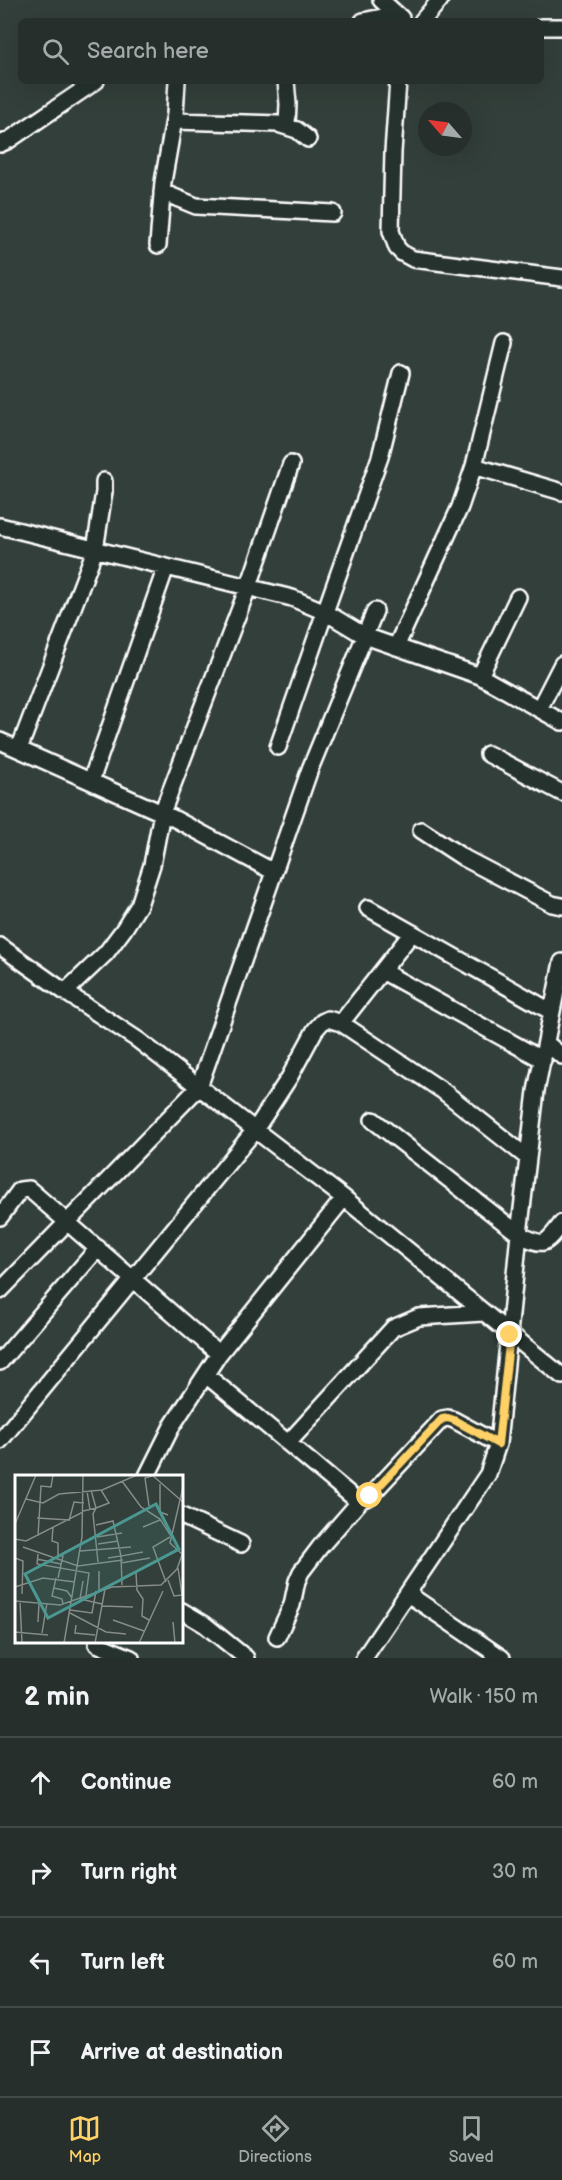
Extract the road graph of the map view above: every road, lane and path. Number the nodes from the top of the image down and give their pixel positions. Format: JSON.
{"nodes":[{"id":1,"x":381,"y":0,"type":"edge"},
{"id":2,"x":440,"y":0,"type":"edge"},
{"id":3,"x":401,"y":18,"type":"edge"},
{"id":4,"x":425,"y":18,"type":"edge"},
{"id":5,"x":544,"y":27,"type":"edge"},
{"id":6,"x":562,"y":27,"type":"edge"},
{"id":7,"x":92,"y":84,"type":"edge"},
{"id":8,"x":177,"y":84,"type":"edge"},
{"id":9,"x":286,"y":84,"type":"edge"},
{"id":10,"x":398,"y":84,"type":"edge"},
{"id":11,"x":174,"y":121,"type":"junction"},
{"id":12,"x":287,"y":125,"type":"junction"},
{"id":13,"x":308,"y":139,"type":"dead end"},
{"id":14,"x":0,"y":144,"type":"edge"},
{"id":15,"x":162,"y":192,"type":"junction"},
{"id":16,"x":333,"y":213,"type":"dead end"},
{"id":17,"x":158,"y":245,"type":"dead end"},
{"id":18,"x":562,"y":278,"type":"edge"},
{"id":19,"x":504,"y":343,"type":"dead end"},
{"id":20,"x":401,"y":373,"type":"dead end"},
{"id":21,"x":291,"y":464,"type":"dead end"},
{"id":22,"x":474,"y":466,"type":"junction"},
{"id":23,"x":104,"y":481,"type":"dead end"},
{"id":24,"x":562,"y":492,"type":"edge"},
{"id":25,"x":0,"y":526,"type":"edge"},
{"id":26,"x":95,"y":550,"type":"junction"},
{"id":27,"x":166,"y":567,"type":"junction"},
{"id":28,"x":248,"y":587,"type":"junction"},
{"id":29,"x":518,"y":597,"type":"dead end"},
{"id":30,"x":375,"y":611,"type":"dead end"},
{"id":31,"x":325,"y":612,"type":"junction"},
{"id":32,"x":365,"y":636,"type":"junction"},
{"id":33,"x":396,"y":647,"type":"junction"},
{"id":34,"x":562,"y":664,"type":"edge"},
{"id":35,"x":480,"y":676,"type":"junction"},
{"id":36,"x":539,"y":709,"type":"junction"},
{"id":37,"x":562,"y":722,"type":"edge"},
{"id":38,"x":0,"y":741,"type":"edge"},
{"id":39,"x":278,"y":747,"type":"dead end"},
{"id":40,"x":19,"y":749,"type":"junction"},
{"id":41,"x":488,"y":754,"type":"dead end"},
{"id":42,"x":91,"y":781,"type":"junction"},
{"id":43,"x":562,"y":793,"type":"edge"},
{"id":44,"x":162,"y":813,"type":"junction"},
{"id":45,"x":421,"y":830,"type":"dead end"},
{"id":46,"x":274,"y":872,"type":"junction"},
{"id":47,"x":562,"y":906,"type":"edge"},
{"id":48,"x":368,"y":908,"type":"dead end"},
{"id":49,"x":412,"y":933,"type":"junction"},
{"id":50,"x":0,"y":945,"type":"edge"},
{"id":51,"x":562,"y":962,"type":"edge"},
{"id":52,"x":382,"y":971,"type":"junction"},
{"id":53,"x":65,"y":992,"type":"junction"},
{"id":54,"x":552,"y":1012,"type":"junction"},
{"id":55,"x":341,"y":1023,"type":"junction"},
{"id":56,"x":546,"y":1043,"type":"junction"},
{"id":57,"x":562,"y":1056,"type":"edge"},
{"id":58,"x":543,"y":1060,"type":"junction"},
{"id":59,"x":199,"y":1086,"type":"junction"},
{"id":60,"x":373,"y":1120,"type":"dead end"},
{"id":61,"x":255,"y":1130,"type":"junction"},
{"id":62,"x":528,"y":1158,"type":"junction"},
{"id":63,"x":344,"y":1198,"type":"junction"},
{"id":64,"x":0,"y":1217,"type":"edge"},
{"id":65,"x":68,"y":1221,"type":"junction"},
{"id":66,"x":562,"y":1223,"type":"edge"},
{"id":67,"x":519,"y":1234,"type":"junction"},
{"id":68,"x":98,"y":1248,"type":"junction"},
{"id":69,"x":133,"y":1278,"type":"junction"},
{"id":70,"x":0,"y":1291,"type":"edge"},
{"id":71,"x":483,"y":1313,"type":"junction"},
{"id":72,"x":510,"y":1335,"type":"junction"},
{"id":73,"x":219,"y":1354,"type":"junction"},
{"id":74,"x":0,"y":1362,"type":"edge"},
{"id":75,"x":206,"y":1375,"type":"junction"},
{"id":76,"x":562,"y":1376,"type":"edge"},
{"id":77,"x":0,"y":1441,"type":"edge"},
{"id":78,"x":288,"y":1443,"type":"junction"},
{"id":79,"x":498,"y":1444,"type":"junction"},
{"id":80,"x":148,"y":1475,"type":"edge"},
{"id":81,"x":362,"y":1500,"type":"junction"},
{"id":82,"x":183,"y":1516,"type":"edge"},
{"id":83,"x":241,"y":1544,"type":"dead end"},
{"id":84,"x":408,"y":1594,"type":"junction"},
{"id":85,"x":183,"y":1612,"type":"edge"},
{"id":86,"x":277,"y":1637,"type":"dead end"},
{"id":87,"x":96,"y":1648,"type":"edge"},
{"id":88,"x":131,"y":1658,"type":"edge"},
{"id":89,"x":246,"y":1658,"type":"edge"},
{"id":90,"x":364,"y":1658,"type":"edge"},
{"id":91,"x":502,"y":1658,"type":"edge"}],
"edges":[{"from":1,"to":3,"type":"street"},
{"from":2,"to":4,"type":"street"},
{"from":5,"to":6,"type":"street"},
{"from":7,"to":14,"type":"street"},
{"from":8,"to":11,"type":"street"},
{"from":9,"to":12,"type":"street"},
{"from":10,"to":18,"type":"street"},
{"from":11,"to":12,"type":"street"},
{"from":11,"to":15,"type":"street"},
{"from":12,"to":13,"type":"street"},
{"from":15,"to":16,"type":"street"},
{"from":15,"to":17,"type":"street"},
{"from":19,"to":22,"type":"street"},
{"from":20,"to":31,"type":"street"},
{"from":21,"to":28,"type":"street"},
{"from":22,"to":24,"type":"street"},
{"from":22,"to":33,"type":"street"},
{"from":23,"to":26,"type":"street"},
{"from":25,"to":26,"type":"street"},
{"from":26,"to":27,"type":"street"},
{"from":26,"to":40,"type":"street"},
{"from":27,"to":28,"type":"street"},
{"from":27,"to":42,"type":"street"},
{"from":28,"to":31,"type":"street"},
{"from":28,"to":44,"type":"street"},
{"from":29,"to":35,"type":"street"},
{"from":30,"to":32,"type":"street"},
{"from":31,"to":32,"type":"street"},
{"from":31,"to":39,"type":"street"},
{"from":32,"to":33,"type":"street"},
{"from":32,"to":46,"type":"street"},
{"from":33,"to":35,"type":"street"},
{"from":34,"to":36,"type":"street"},
{"from":35,"to":36,"type":"street"},
{"from":36,"to":37,"type":"street"},
{"from":38,"to":40,"type":"street"},
{"from":40,"to":42,"type":"street"},
{"from":41,"to":43,"type":"street"},
{"from":42,"to":44,"type":"street"},
{"from":44,"to":46,"type":"street"},
{"from":44,"to":53,"type":"street"},
{"from":45,"to":47,"type":"street"},
{"from":46,"to":59,"type":"street"},
{"from":48,"to":49,"type":"street"},
{"from":49,"to":52,"type":"street"},
{"from":49,"to":54,"type":"street"},
{"from":50,"to":53,"type":"street"},
{"from":51,"to":54,"type":"street"},
{"from":52,"to":55,"type":"street"},
{"from":52,"to":58,"type":"street"},
{"from":53,"to":59,"type":"street"},
{"from":54,"to":56,"type":"street"},
{"from":55,"to":61,"type":"street"},
{"from":55,"to":62,"type":"street"},
{"from":56,"to":57,"type":"street"},
{"from":56,"to":58,"type":"street"},
{"from":58,"to":62,"type":"street"},
{"from":59,"to":61,"type":"street"},
{"from":59,"to":65,"type":"street"},
{"from":60,"to":67,"type":"street"},
{"from":61,"to":63,"type":"street"},
{"from":61,"to":69,"type":"street"},
{"from":62,"to":67,"type":"street"},
{"from":63,"to":71,"type":"street"},
{"from":63,"to":73,"type":"street"},
{"from":64,"to":65,"type":"street"},
{"from":65,"to":68,"type":"street"},
{"from":65,"to":70,"type":"street"},
{"from":66,"to":67,"type":"street"},
{"from":67,"to":72,"type":"street"},
{"from":68,"to":69,"type":"street"},
{"from":68,"to":74,"type":"street"},
{"from":69,"to":73,"type":"street"},
{"from":69,"to":77,"type":"street"},
{"from":71,"to":72,"type":"street"},
{"from":71,"to":78,"type":"street"},
{"from":72,"to":76,"type":"street"},
{"from":72,"to":79,"type":"street"},
{"from":73,"to":75,"type":"street"},
{"from":75,"to":78,"type":"street"},
{"from":75,"to":80,"type":"street"},
{"from":78,"to":81,"type":"street"},
{"from":79,"to":81,"type":"street"},
{"from":79,"to":84,"type":"street"},
{"from":81,"to":86,"type":"street"},
{"from":82,"to":83,"type":"street"},
{"from":84,"to":90,"type":"street"},
{"from":84,"to":91,"type":"street"},
{"from":85,"to":89,"type":"street"},
{"from":87,"to":88,"type":"street"}]}
